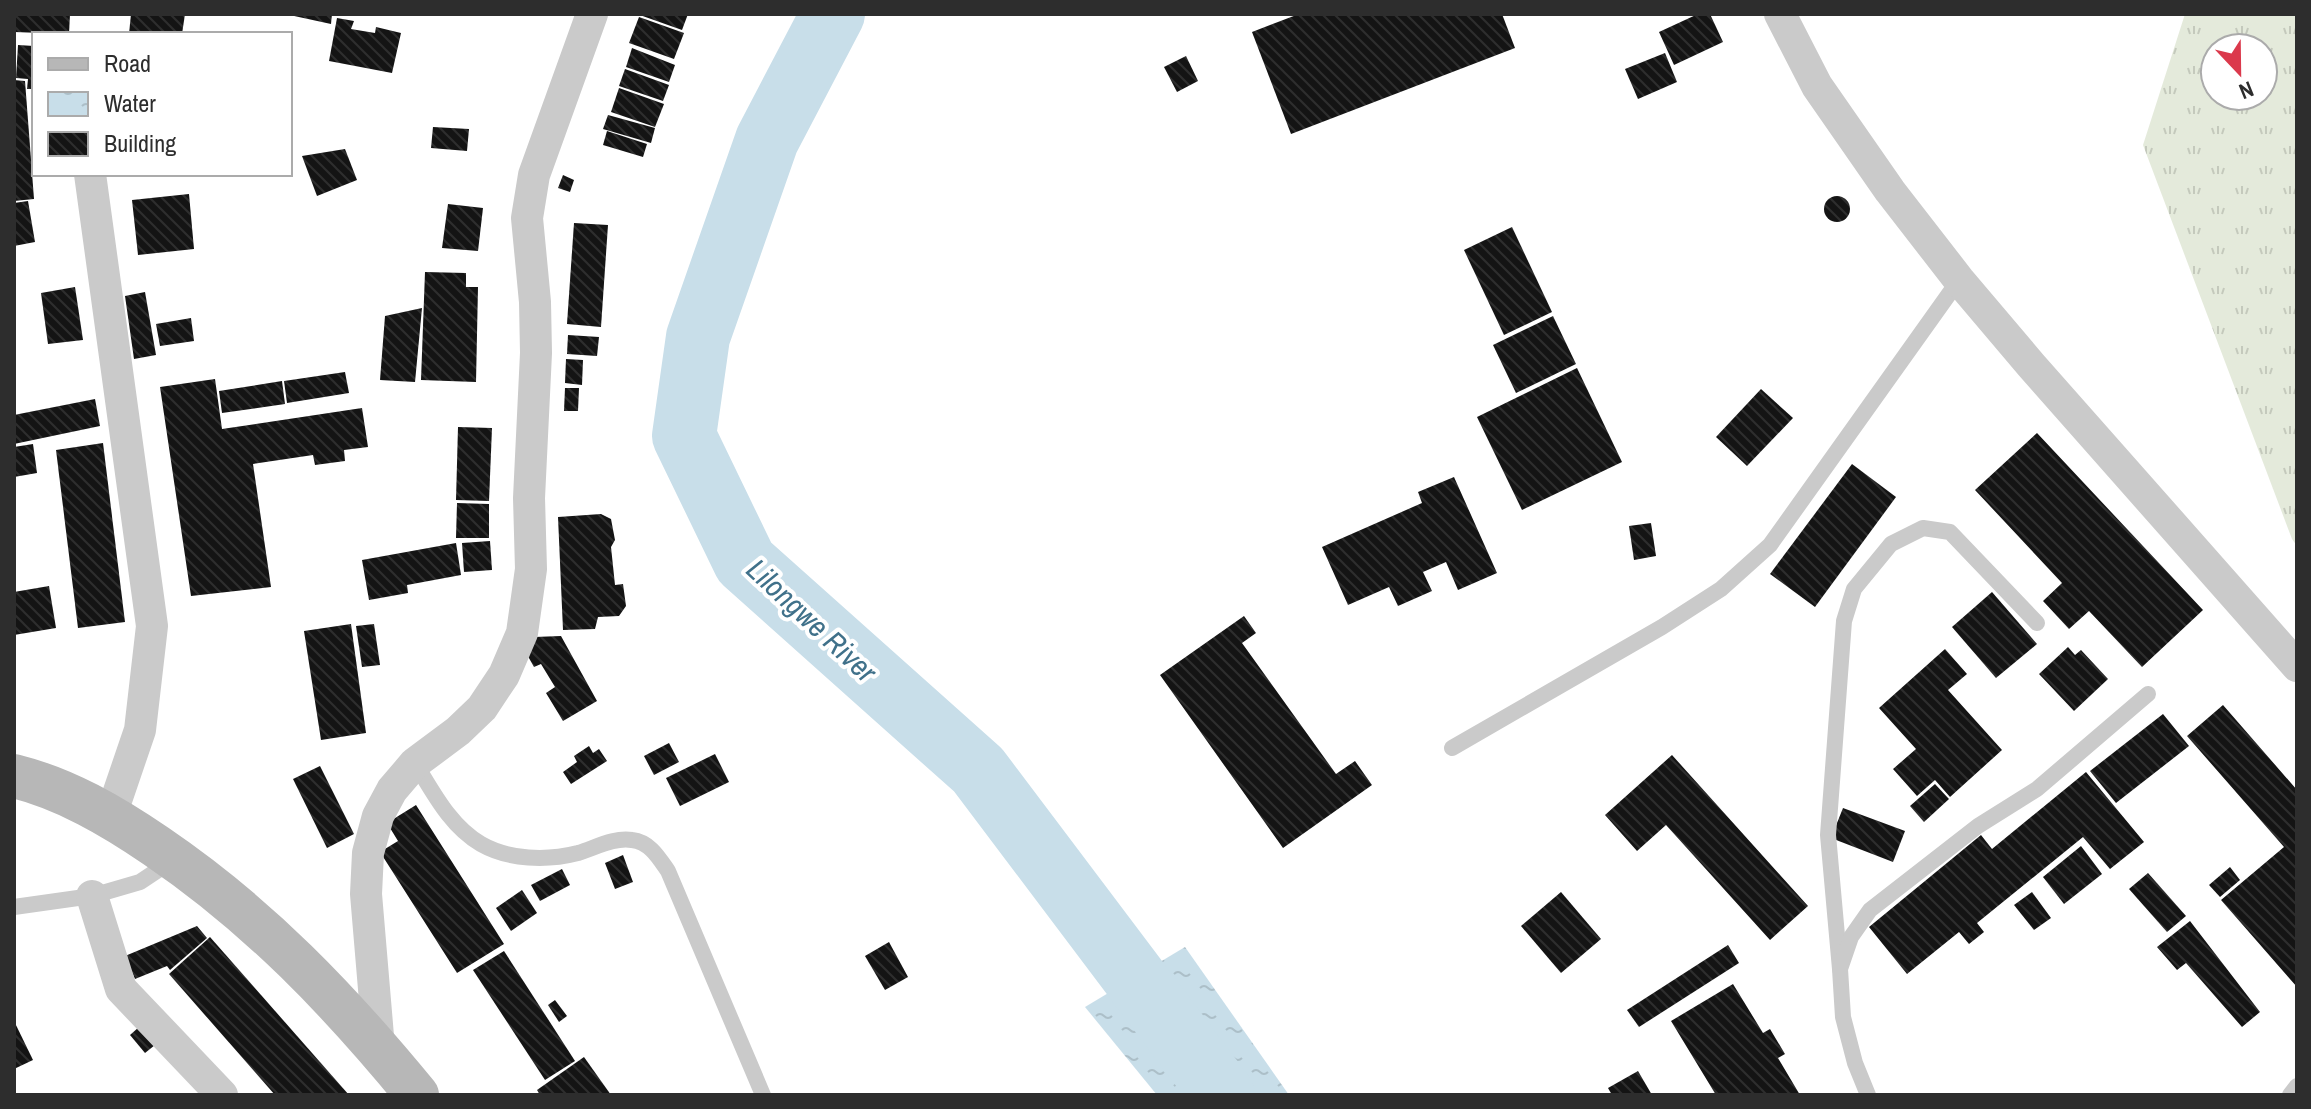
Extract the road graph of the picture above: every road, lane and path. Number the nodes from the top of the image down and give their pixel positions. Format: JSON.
{"nodes":[{"id":1,"x":592,"y":14,"type":"edge"},
{"id":2,"x":1780,"y":14,"type":"edge"},
{"id":3,"x":90,"y":176,"type":"edge"},
{"id":4,"x":1959,"y":280,"type":"junction"},
{"id":5,"x":2037,"y":623,"type":"dead end"},
{"id":6,"x":2297,"y":666,"type":"edge"},
{"id":7,"x":2148,"y":694,"type":"dead end"},
{"id":8,"x":1452,"y":748,"type":"dead end"},
{"id":9,"x":415,"y":763,"type":"junction"},
{"id":10,"x":14,"y":776,"type":"edge"},
{"id":11,"x":111,"y":815,"type":"junction"},
{"id":12,"x":175,"y":859,"type":"junction"},
{"id":13,"x":92,"y":896,"type":"junction"},
{"id":14,"x":14,"y":907,"type":"edge"},
{"id":15,"x":1840,"y":969,"type":"junction"},
{"id":16,"x":379,"y":1048,"type":"junction"},
{"id":17,"x":2297,"y":1086,"type":"edge"},
{"id":18,"x":222,"y":1095,"type":"edge"},
{"id":19,"x":417,"y":1095,"type":"edge"},
{"id":20,"x":763,"y":1095,"type":"edge"},
{"id":21,"x":1868,"y":1095,"type":"edge"},
{"id":22,"x":2290,"y":1095,"type":"edge"}],
"edges":[{"from":1,"to":9,"type":"street"},
{"from":2,"to":4,"type":"street"},
{"from":3,"to":11,"type":"street"},
{"from":4,"to":6,"type":"street"},
{"from":4,"to":8,"type":"lane"},
{"from":5,"to":15,"type":"lane"},
{"from":7,"to":15,"type":"lane"},
{"from":9,"to":16,"type":"street"},
{"from":9,"to":20,"type":"lane"},
{"from":10,"to":11,"type":"street"},
{"from":11,"to":12,"type":"street"},
{"from":12,"to":13,"type":"lane"},
{"from":12,"to":16,"type":"street"},
{"from":13,"to":14,"type":"lane"},
{"from":13,"to":18,"type":"street"},
{"from":15,"to":21,"type":"lane"},
{"from":16,"to":19,"type":"street"},
{"from":17,"to":22,"type":"lane"}]}
